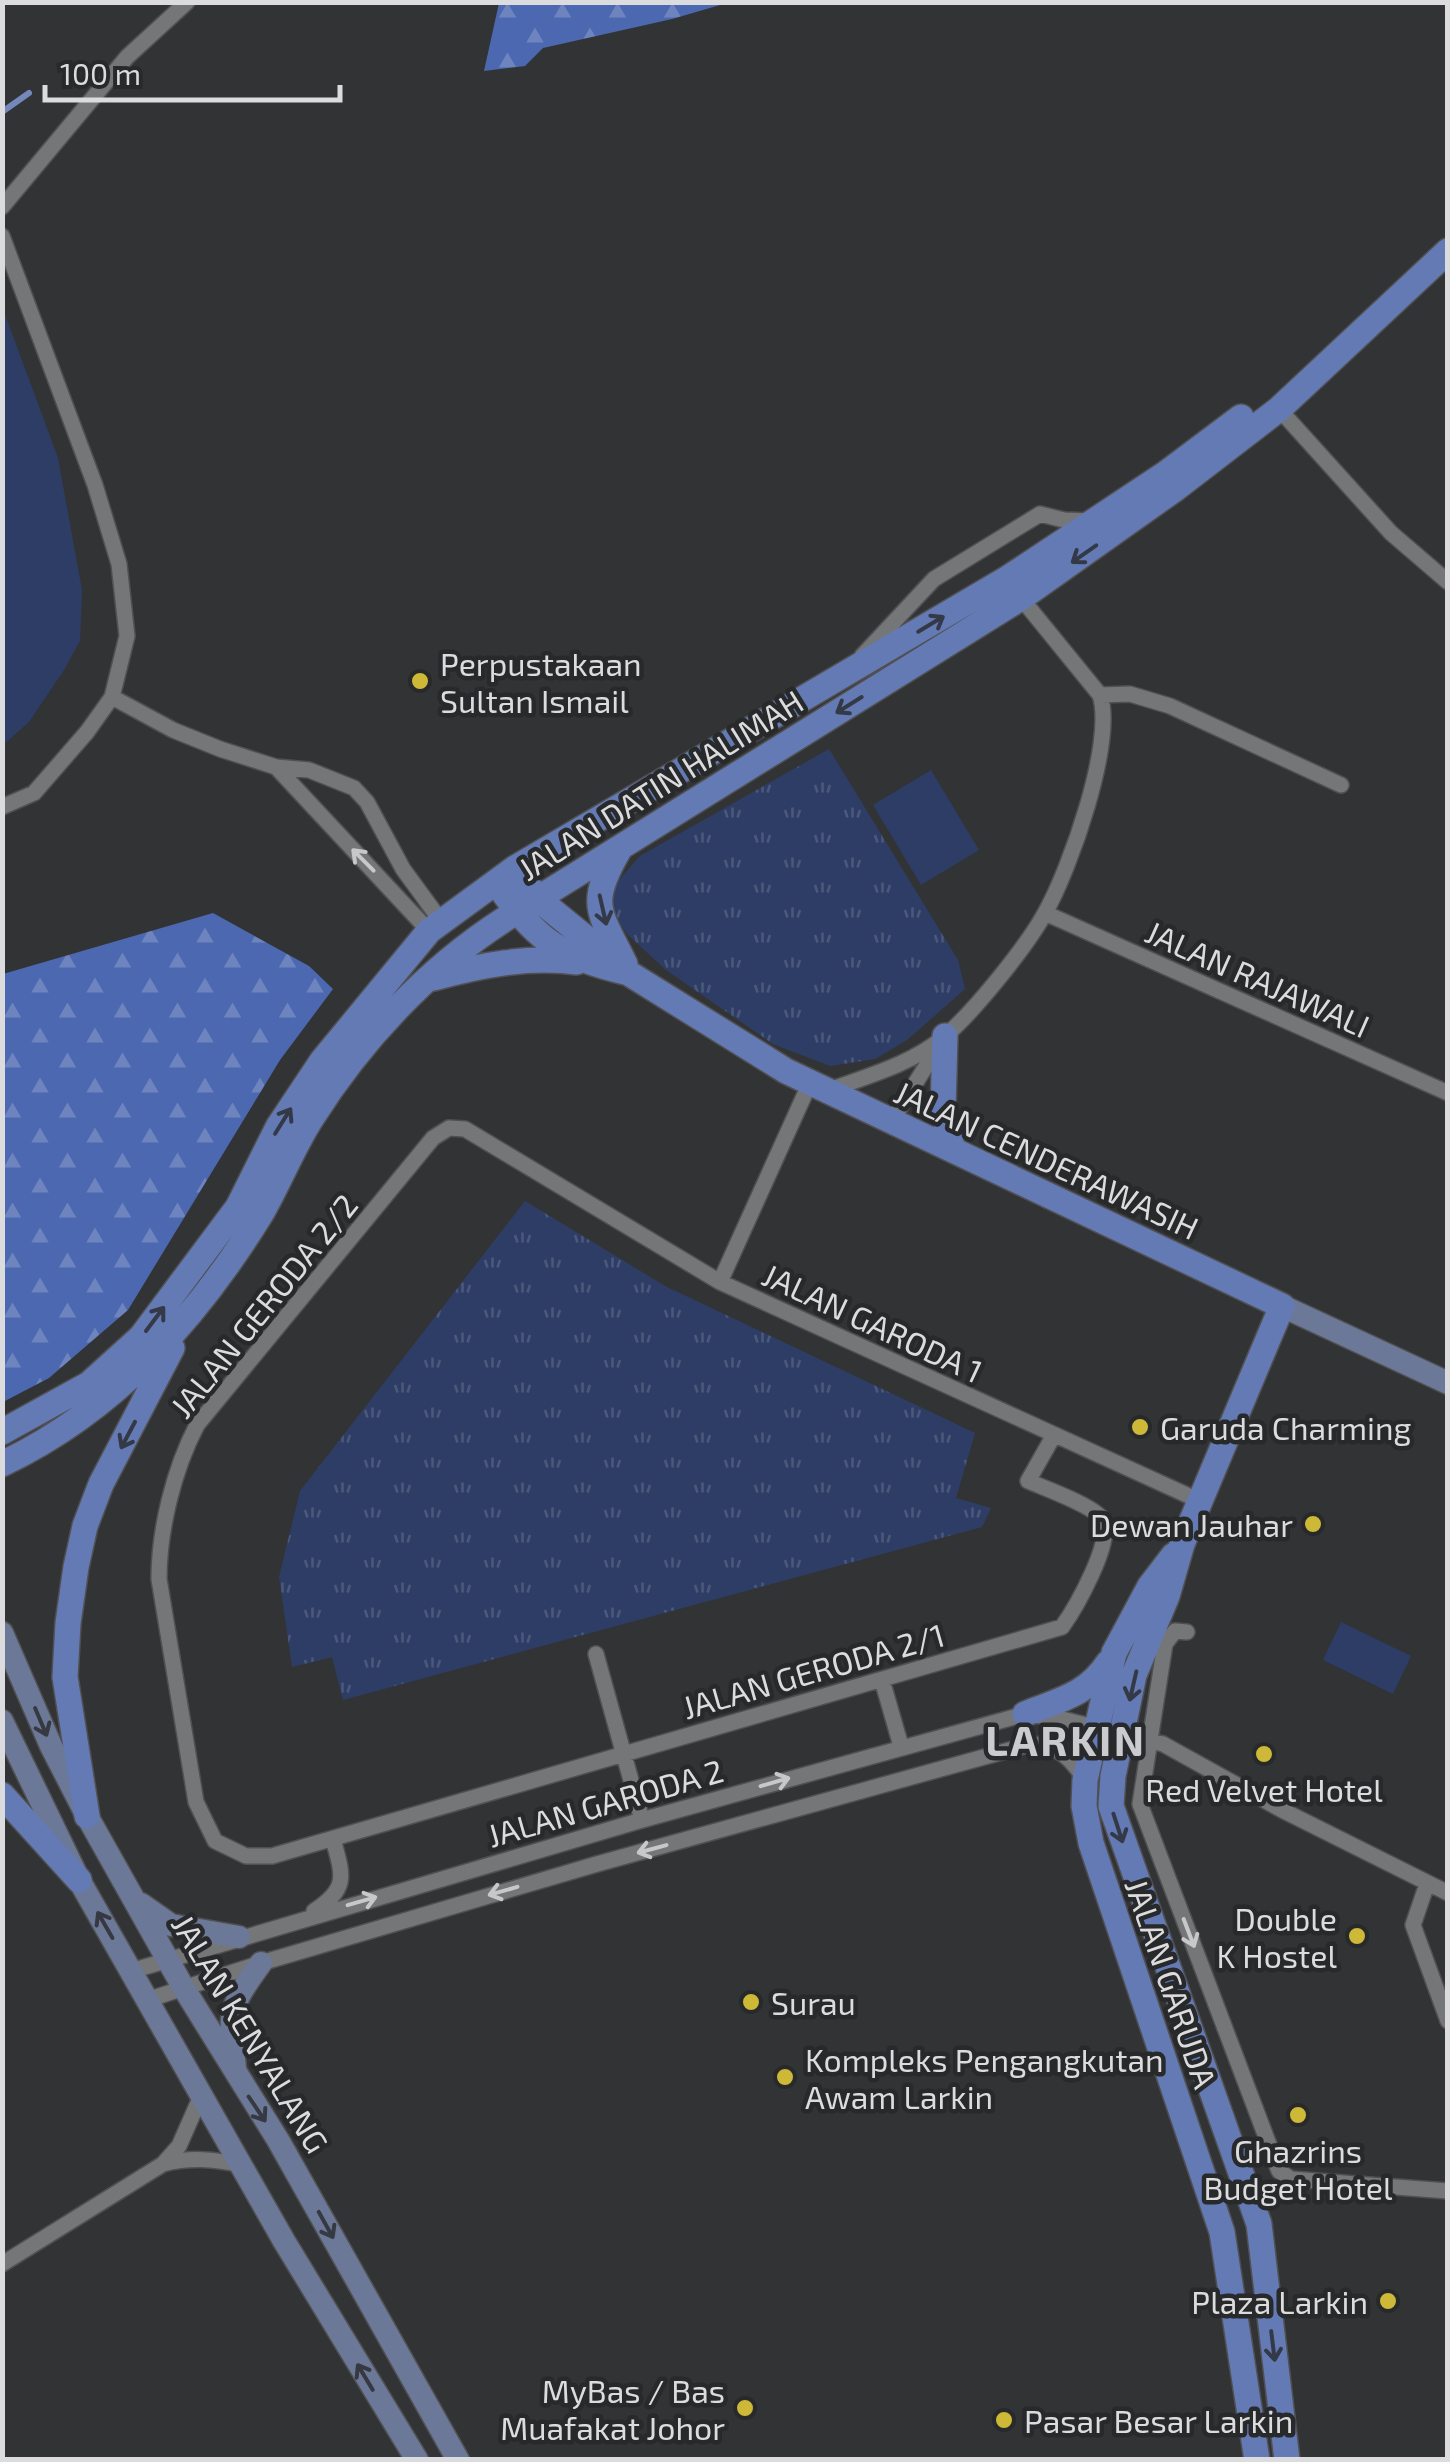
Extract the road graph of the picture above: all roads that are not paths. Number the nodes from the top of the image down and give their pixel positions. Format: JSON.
{"nodes":[{"id":1,"x":186,"y":2,"type":"edge"},
{"id":2,"x":2,"y":207,"type":"edge"},
{"id":3,"x":1448,"y":233,"type":"edge"},
{"id":4,"x":2,"y":236,"type":"edge"},
{"id":5,"x":1448,"y":251,"type":"edge"},
{"id":6,"x":1280,"y":408,"type":"junction"},
{"id":7,"x":1095,"y":521,"type":"junction"},
{"id":8,"x":1448,"y":582,"type":"edge"},
{"id":9,"x":1020,"y":598,"type":"junction"},
{"id":10,"x":846,"y":674,"type":"junction"},
{"id":11,"x":1100,"y":694,"type":"junction"},
{"id":12,"x":112,"y":697,"type":"junction"},
{"id":13,"x":276,"y":767,"type":"junction"},
{"id":14,"x":1341,"y":785,"type":"dead end"},
{"id":15,"x":2,"y":806,"type":"edge"},
{"id":16,"x":622,"y":846,"type":"junction"},
{"id":17,"x":506,"y":875,"type":"junction"},
{"id":18,"x":527,"y":906,"type":"junction"},
{"id":19,"x":1045,"y":912,"type":"junction"},
{"id":20,"x":452,"y":934,"type":"junction"},
{"id":21,"x":570,"y":961,"type":"junction"},
{"id":22,"x":630,"y":974,"type":"junction"},
{"id":23,"x":425,"y":981,"type":"junction"},
{"id":24,"x":945,"y":1036,"type":"junction"},
{"id":25,"x":818,"y":1088,"type":"junction"},
{"id":26,"x":1448,"y":1093,"type":"edge"},
{"id":27,"x":891,"y":1122,"type":"junction"},
{"id":28,"x":953,"y":1150,"type":"junction"},
{"id":29,"x":720,"y":1282,"type":"junction"},
{"id":30,"x":1282,"y":1306,"type":"junction"},
{"id":31,"x":188,"y":1317,"type":"junction"},
{"id":32,"x":1448,"y":1382,"type":"edge"},
{"id":33,"x":2,"y":1432,"type":"edge"},
{"id":34,"x":1054,"y":1434,"type":"junction"},
{"id":35,"x":2,"y":1464,"type":"edge"},
{"id":36,"x":1200,"y":1502,"type":"junction"},
{"id":37,"x":1182,"y":1544,"type":"junction"},
{"id":38,"x":1187,"y":1632,"type":"dead end"},
{"id":39,"x":2,"y":1633,"type":"edge"},
{"id":40,"x":596,"y":1654,"type":"dead end"},
{"id":41,"x":1114,"y":1654,"type":"junction"},
{"id":42,"x":882,"y":1680,"type":"junction"},
{"id":43,"x":1025,"y":1714,"type":"junction"},
{"id":44,"x":2,"y":1721,"type":"edge"},
{"id":45,"x":1097,"y":1727,"type":"junction"},
{"id":46,"x":1123,"y":1733,"type":"junction"},
{"id":47,"x":1150,"y":1740,"type":"junction"},
{"id":48,"x":901,"y":1746,"type":"junction"},
{"id":49,"x":622,"y":1752,"type":"junction"},
{"id":50,"x":1084,"y":1780,"type":"junction"},
{"id":51,"x":2,"y":1796,"type":"edge"},
{"id":52,"x":88,"y":1816,"type":"junction"},
{"id":53,"x":642,"y":1820,"type":"junction"},
{"id":54,"x":334,"y":1839,"type":"junction"},
{"id":55,"x":78,"y":1880,"type":"junction"},
{"id":56,"x":1427,"y":1884,"type":"junction"},
{"id":57,"x":1448,"y":1893,"type":"edge"},
{"id":58,"x":135,"y":1898,"type":"junction"},
{"id":59,"x":302,"y":1918,"type":"junction"},
{"id":60,"x":239,"y":1937,"type":"junction"},
{"id":61,"x":168,"y":1958,"type":"junction"},
{"id":62,"x":261,"y":1963,"type":"junction"},
{"id":63,"x":131,"y":1971,"type":"junction"},
{"id":64,"x":183,"y":1987,"type":"junction"},
{"id":65,"x":147,"y":2000,"type":"junction"},
{"id":66,"x":1448,"y":2021,"type":"edge"},
{"id":67,"x":236,"y":2078,"type":"junction"},
{"id":68,"x":201,"y":2096,"type":"junction"},
{"id":69,"x":162,"y":2164,"type":"junction"},
{"id":70,"x":241,"y":2165,"type":"junction"},
{"id":71,"x":1279,"y":2171,"type":"junction"},
{"id":72,"x":1243,"y":2180,"type":"junction"},
{"id":73,"x":1448,"y":2191,"type":"edge"},
{"id":74,"x":2,"y":2264,"type":"edge"},
{"id":75,"x":417,"y":2460,"type":"edge"},
{"id":76,"x":458,"y":2460,"type":"edge"},
{"id":77,"x":1257,"y":2460,"type":"edge"},
{"id":78,"x":1286,"y":2460,"type":"edge"}],
"edges":[{"from":1,"to":2,"type":"street"},
{"from":3,"to":7,"type":"main road","name":"JALAN DATIN HALIMAH"},
{"from":4,"to":12,"type":"street"},
{"from":5,"to":6,"type":"main road","name":"JALAN DATIN HALIMAH"},
{"from":6,"to":8,"type":"street"},
{"from":6,"to":9,"type":"main road","name":"JALAN DATIN HALIMAH","one_way":true},
{"from":10,"to":7,"type":"main road","name":"JALAN DATIN HALIMAH","one_way":true},
{"from":7,"to":10,"type":"street"},
{"from":9,"to":11,"type":"street"},
{"from":9,"to":16,"type":"main road","name":"JALAN DATIN HALIMAH","one_way":true},
{"from":10,"to":17,"type":"main road","name":"JALAN DATIN HALIMAH"},
{"from":11,"to":14,"type":"street"},
{"from":11,"to":19,"type":"street"},
{"from":12,"to":13,"type":"street"},
{"from":12,"to":15,"type":"street"},
{"from":20,"to":13,"type":"street","one_way":true},
{"from":13,"to":20,"type":"street"},
{"from":16,"to":18,"type":"main road","name":"JALAN DATIN HALIMAH"},
{"from":16,"to":22,"type":"main road","one_way":true},
{"from":17,"to":18,"type":"main road","name":"JALAN CENDERAWASIH"},
{"from":17,"to":20,"type":"main road","name":"JALAN DATIN HALIMAH"},
{"from":18,"to":20,"type":"main road","name":"JALAN DATIN HALIMAH"},
{"from":18,"to":21,"type":"main road","name":"JALAN CENDERAWASIH"},
{"from":18,"to":22,"type":"main road","name":"JALAN CENDERAWASIH"},
{"from":19,"to":24,"type":"street"},
{"from":19,"to":26,"type":"street","name":"JALAN RAJAWALI"},
{"from":20,"to":21,"type":"main road"},
{"from":20,"to":23,"type":"main road","name":"JALAN DATIN HALIMAH"},
{"from":33,"to":20,"type":"main road","name":"JALAN DATIN HALIMAH","one_way":true},
{"from":21,"to":22,"type":"main road","name":"JALAN CENDERAWASIH"},
{"from":21,"to":23,"type":"main road"},
{"from":22,"to":25,"type":"main road","name":"JALAN CENDERAWASIH"},
{"from":23,"to":31,"type":"main road","name":"JALAN DATIN HALIMAH"},
{"from":24,"to":25,"type":"street"},
{"from":24,"to":27,"type":"street"},
{"from":24,"to":28,"type":"main road"},
{"from":25,"to":27,"type":"main road","name":"JALAN CENDERAWASIH"},
{"from":25,"to":29,"type":"street","name":"JALAN GARODA 1"},
{"from":27,"to":28,"type":"main road","name":"JALAN CENDERAWASIH"},
{"from":28,"to":30,"type":"main road","name":"JALAN CENDERAWASIH"},
{"from":29,"to":34,"type":"street","name":"JALAN GARODA 1"},
{"from":29,"to":54,"type":"street","name":"JALAN GERODA 2/2"},
{"from":30,"to":32,"type":"street","name":"JALAN CENDERAWASIH"},
{"from":30,"to":36,"type":"main road","name":"JALAN GARUDA"},
{"from":31,"to":35,"type":"main road","name":"JALAN DATIN HALIMAH"},
{"from":31,"to":52,"type":"main road","one_way":true},
{"from":34,"to":36,"type":"street","name":"JALAN GARODA 1"},
{"from":34,"to":42,"type":"street","name":"JALAN GERODA 2/1"},
{"from":36,"to":37,"type":"main road","name":"JALAN GARUDA"},
{"from":37,"to":41,"type":"main road","name":"JALAN GARUDA"},
{"from":37,"to":46,"type":"main road","name":"JALAN GARUDA","one_way":true},
{"from":38,"to":47,"type":"street"},
{"from":39,"to":52,"type":"street","name":"JALAN KENYALANG","one_way":true},
{"from":40,"to":49,"type":"street"},
{"from":41,"to":43,"type":"main road"},
{"from":41,"to":45,"type":"main road","name":"JALAN GARUDA"},
{"from":42,"to":48,"type":"street"},
{"from":42,"to":49,"type":"street","name":"JALAN GERODA 2/1"},
{"from":43,"to":45,"type":"street","name":"JALAN GARODA 2"},
{"from":43,"to":48,"type":"street","name":"JALAN GARODA 2"},
{"from":44,"to":55,"type":"street"},
{"from":45,"to":46,"type":"street","name":"JALAN GARODA 2"},
{"from":45,"to":50,"type":"main road","name":"JALAN GARUDA"},
{"from":46,"to":47,"type":"street","name":"JALAN GARODA 2"},
{"from":46,"to":72,"type":"main road","name":"JALAN GARUDA","one_way":true},
{"from":47,"to":56,"type":"street","name":"JALAN GARODA 2"},
{"from":47,"to":71,"type":"street","one_way":true},
{"from":53,"to":48,"type":"street","name":"JALAN GARODA 2","one_way":true},
{"from":49,"to":53,"type":"street"},
{"from":49,"to":54,"type":"street","name":"JALAN GERODA 2/1"},
{"from":50,"to":62,"type":"street","name":"JALAN GARODA 2","one_way":true},
{"from":50,"to":77,"type":"main road","name":"JALAN GARUDA"},
{"from":51,"to":55,"type":"main road"},
{"from":52,"to":58,"type":"street","name":"JALAN KENYALANG"},
{"from":59,"to":53,"type":"street","name":"JALAN GARODA 2","one_way":true},
{"from":54,"to":59,"type":"street"},
{"from":63,"to":55,"type":"street","one_way":true},
{"from":56,"to":57,"type":"street","name":"JALAN GARODA 2"},
{"from":56,"to":66,"type":"street"},
{"from":58,"to":60,"type":"street"},
{"from":58,"to":61,"type":"street","name":"JALAN KENYALANG"},
{"from":59,"to":60,"type":"street","name":"JALAN GARODA 2"},
{"from":60,"to":61,"type":"street","name":"JALAN GARODA 2"},
{"from":61,"to":63,"type":"street","name":"JALAN GARODA 2"},
{"from":61,"to":64,"type":"street","name":"JALAN KENYALANG"},
{"from":62,"to":64,"type":"street","name":"JALAN GARODA 2"},
{"from":62,"to":67,"type":"street"},
{"from":63,"to":65,"type":"street"},
{"from":64,"to":65,"type":"street","name":"JALAN GARODA 2"},
{"from":64,"to":67,"type":"street","name":"JALAN KENYALANG"},
{"from":65,"to":68,"type":"street"},
{"from":67,"to":76,"type":"street","name":"JALAN KENYALANG","one_way":true},
{"from":68,"to":69,"type":"street"},
{"from":68,"to":70,"type":"street"},
{"from":69,"to":70,"type":"street"},
{"from":69,"to":74,"type":"street"},
{"from":75,"to":70,"type":"street","one_way":true},
{"from":71,"to":72,"type":"street"},
{"from":71,"to":73,"type":"street"},
{"from":72,"to":78,"type":"main road","name":"JALAN GARUDA","one_way":true}]}
